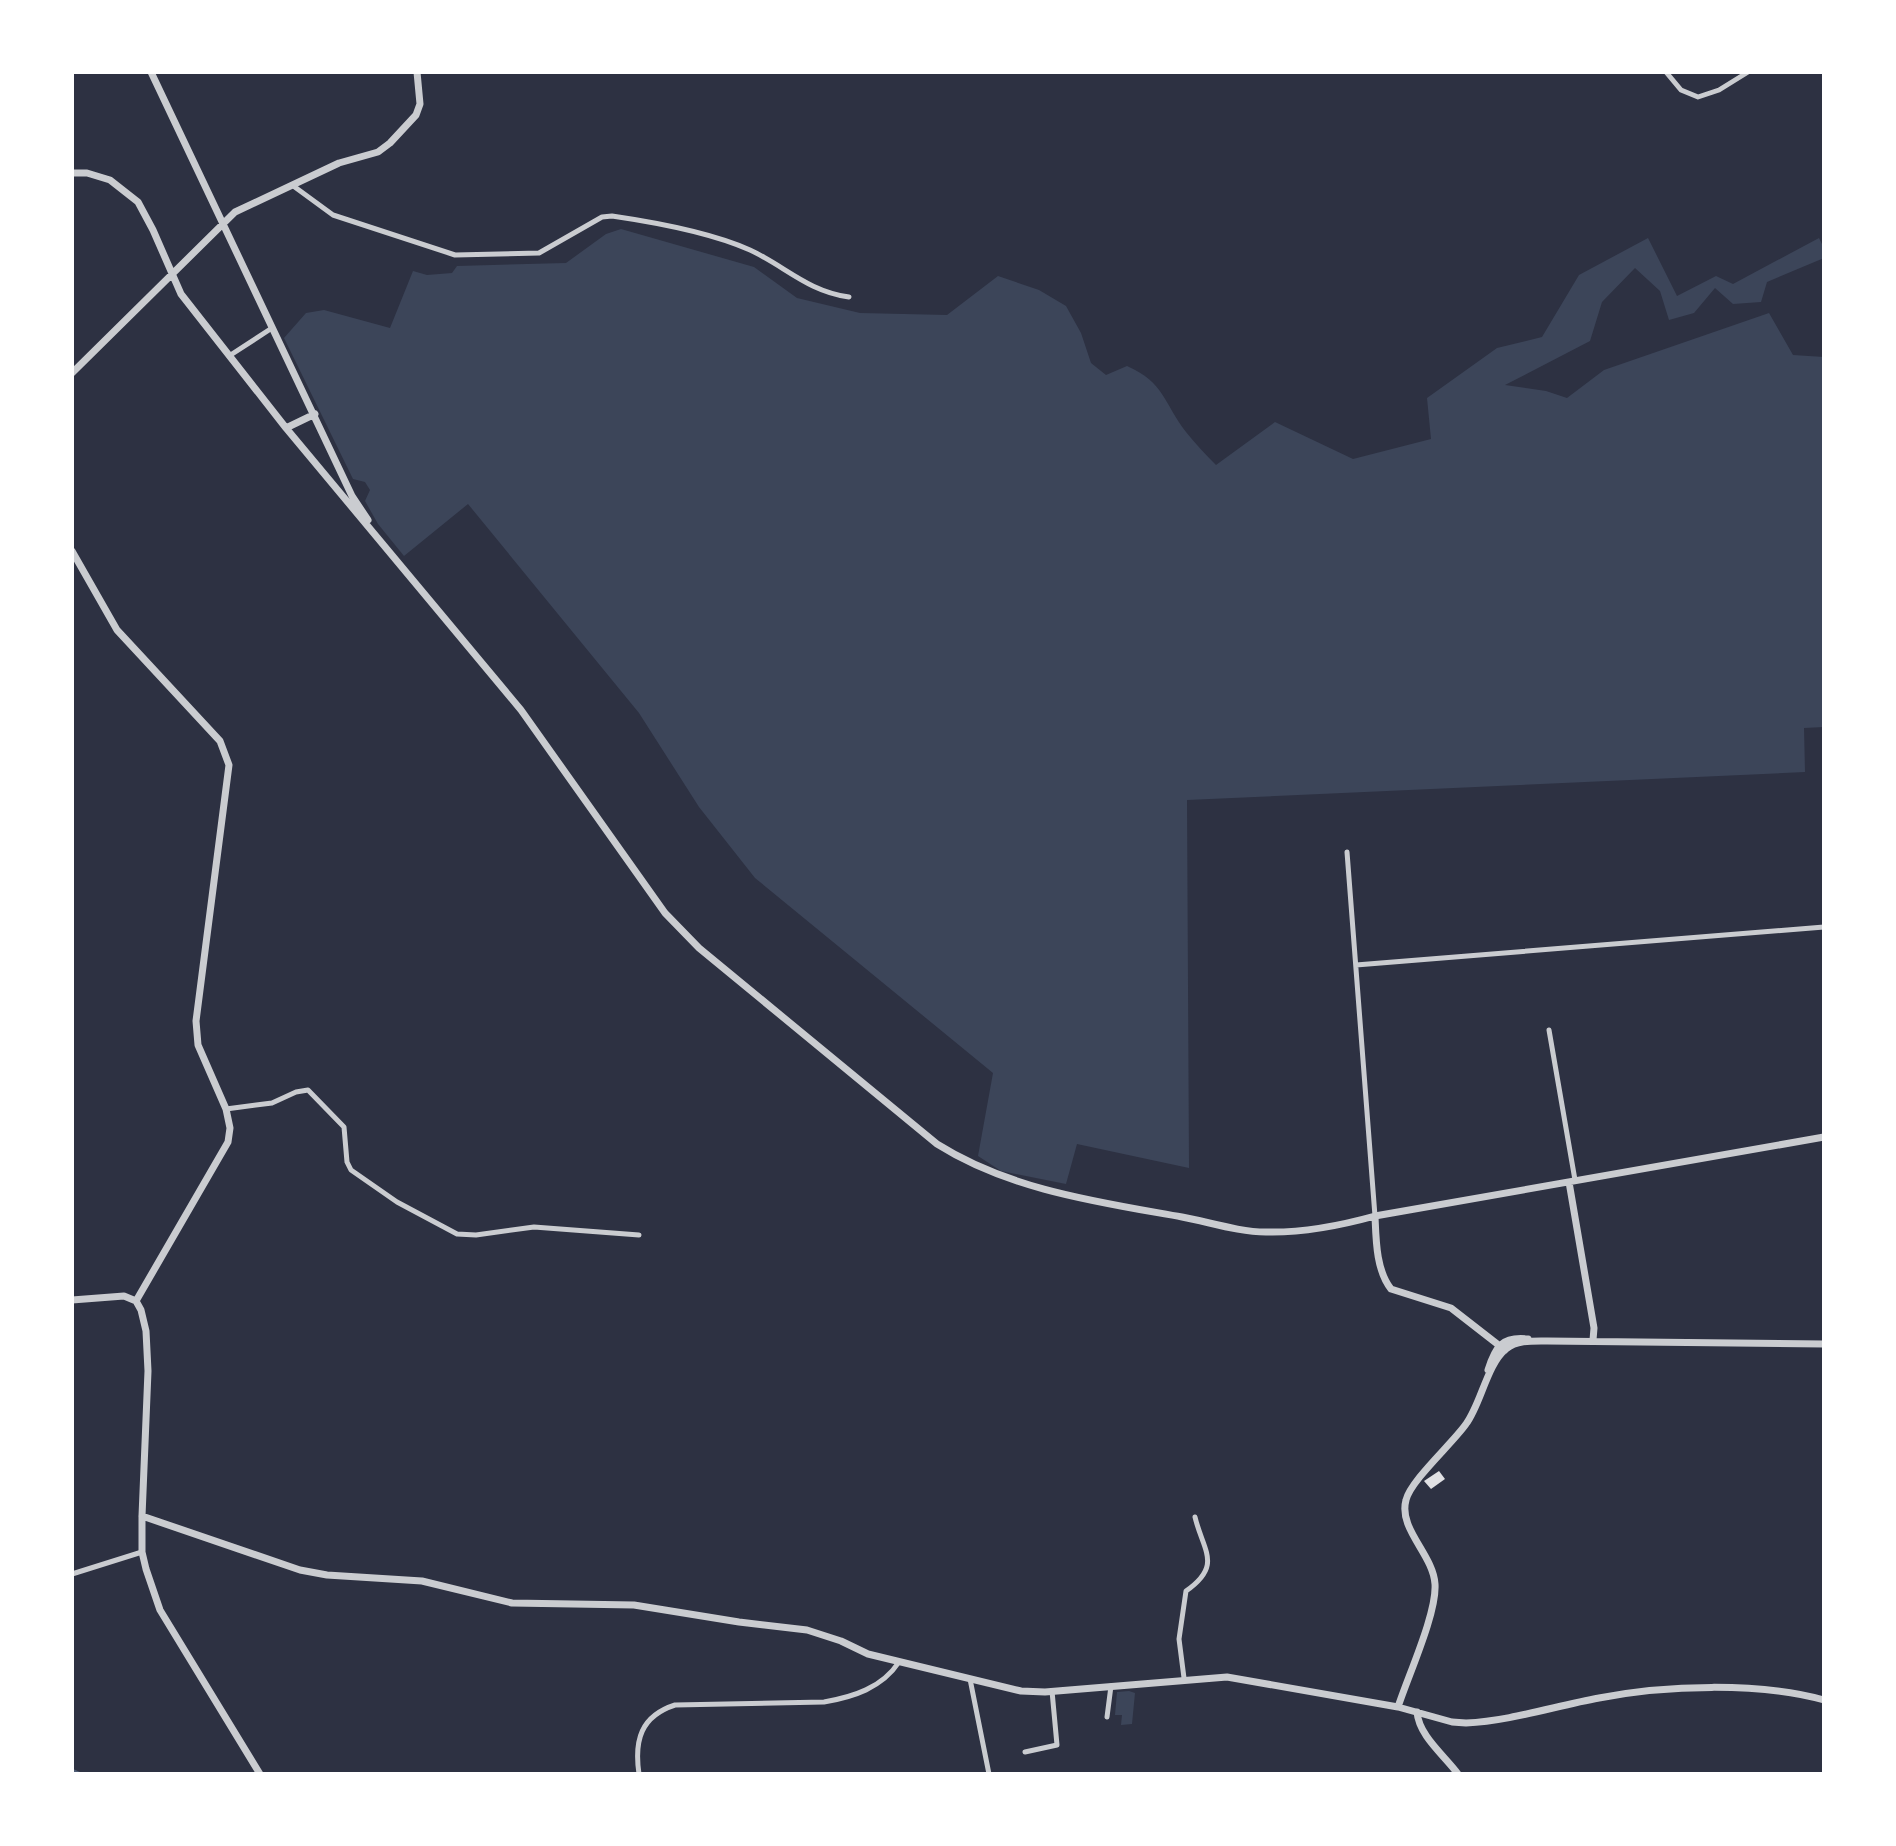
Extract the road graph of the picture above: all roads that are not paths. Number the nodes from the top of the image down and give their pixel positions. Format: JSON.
{"nodes":[{"id":1,"x":151,"y":72,"type":"edge"},
{"id":2,"x":417,"y":72,"type":"edge"},
{"id":3,"x":1666,"y":72,"type":"edge"},
{"id":4,"x":1748,"y":72,"type":"edge"},
{"id":5,"x":72,"y":173,"type":"edge"},
{"id":6,"x":292,"y":185,"type":"junction"},
{"id":7,"x":224,"y":221,"type":"junction"},
{"id":8,"x":172,"y":274,"type":"junction"},
{"id":9,"x":849,"y":297,"type":"dead end"},
{"id":10,"x":273,"y":327,"type":"junction"},
{"id":11,"x":229,"y":356,"type":"junction"},
{"id":12,"x":72,"y":373,"type":"edge"},
{"id":13,"x":315,"y":414,"type":"junction"},
{"id":14,"x":286,"y":428,"type":"junction"},
{"id":15,"x":387,"y":548,"type":"junction"},
{"id":16,"x":72,"y":551,"type":"edge"},
{"id":17,"x":1347,"y":852,"type":"dead end"},
{"id":18,"x":1824,"y":927,"type":"edge"},
{"id":19,"x":1356,"y":965,"type":"junction"},
{"id":20,"x":1549,"y":1030,"type":"dead end"},
{"id":21,"x":226,"y":1109,"type":"junction"},
{"id":22,"x":1824,"y":1137,"type":"edge"},
{"id":23,"x":1572,"y":1182,"type":"junction"},
{"id":24,"x":1375,"y":1216,"type":"junction"},
{"id":25,"x":639,"y":1235,"type":"dead end"},
{"id":26,"x":72,"y":1300,"type":"edge"},
{"id":27,"x":136,"y":1301,"type":"junction"},
{"id":28,"x":1593,"y":1340,"type":"junction"},
{"id":29,"x":1824,"y":1344,"type":"edge"},
{"id":30,"x":1502,"y":1346,"type":"junction"},
{"id":31,"x":142,"y":1516,"type":"junction"},
{"id":32,"x":1195,"y":1517,"type":"dead end"},
{"id":33,"x":142,"y":1552,"type":"junction"},
{"id":34,"x":72,"y":1574,"type":"edge"},
{"id":35,"x":900,"y":1661,"type":"junction"},
{"id":36,"x":1184,"y":1678,"type":"junction"},
{"id":37,"x":970,"y":1679,"type":"junction"},
{"id":38,"x":1111,"y":1685,"type":"junction"},
{"id":39,"x":1052,"y":1691,"type":"junction"},
{"id":40,"x":1824,"y":1700,"type":"edge"},
{"id":41,"x":1398,"y":1707,"type":"junction"},
{"id":42,"x":1417,"y":1712,"type":"junction"},
{"id":43,"x":1107,"y":1717,"type":"dead end"},
{"id":44,"x":1025,"y":1752,"type":"dead end"},
{"id":45,"x":260,"y":1774,"type":"edge"},
{"id":46,"x":639,"y":1774,"type":"edge"},
{"id":47,"x":989,"y":1774,"type":"edge"},
{"id":48,"x":1458,"y":1774,"type":"edge"}],
"edges":[{"from":1,"to":7,"type":"street"},
{"from":2,"to":6,"type":"street"},
{"from":3,"to":4,"type":"street"},
{"from":5,"to":8,"type":"street"},
{"from":6,"to":7,"type":"street"},
{"from":6,"to":9,"type":"street"},
{"from":7,"to":8,"type":"street"},
{"from":7,"to":10,"type":"street"},
{"from":8,"to":11,"type":"street"},
{"from":8,"to":12,"type":"street"},
{"from":10,"to":11,"type":"street"},
{"from":10,"to":13,"type":"street"},
{"from":11,"to":14,"type":"street"},
{"from":13,"to":14,"type":"street"},
{"from":13,"to":15,"type":"street"},
{"from":14,"to":15,"type":"street"},
{"from":15,"to":24,"type":"street"},
{"from":16,"to":21,"type":"street"},
{"from":17,"to":19,"type":"street"},
{"from":18,"to":19,"type":"street"},
{"from":19,"to":24,"type":"street"},
{"from":20,"to":23,"type":"street"},
{"from":21,"to":25,"type":"street"},
{"from":21,"to":27,"type":"street"},
{"from":22,"to":23,"type":"street"},
{"from":23,"to":24,"type":"street"},
{"from":23,"to":28,"type":"street"},
{"from":24,"to":30,"type":"street"},
{"from":26,"to":27,"type":"street"},
{"from":27,"to":31,"type":"street"},
{"from":28,"to":29,"type":"street"},
{"from":28,"to":30,"type":"street"},
{"from":30,"to":41,"type":"street"},
{"from":31,"to":33,"type":"street"},
{"from":31,"to":35,"type":"street"},
{"from":32,"to":36,"type":"street"},
{"from":33,"to":34,"type":"street"},
{"from":33,"to":45,"type":"street"},
{"from":35,"to":37,"type":"street"},
{"from":35,"to":46,"type":"street"},
{"from":36,"to":38,"type":"street"},
{"from":36,"to":41,"type":"street"},
{"from":37,"to":39,"type":"street"},
{"from":37,"to":47,"type":"street"},
{"from":38,"to":39,"type":"street"},
{"from":38,"to":43,"type":"street"},
{"from":39,"to":44,"type":"street"},
{"from":40,"to":42,"type":"street"},
{"from":41,"to":42,"type":"street"},
{"from":42,"to":48,"type":"street"}]}
